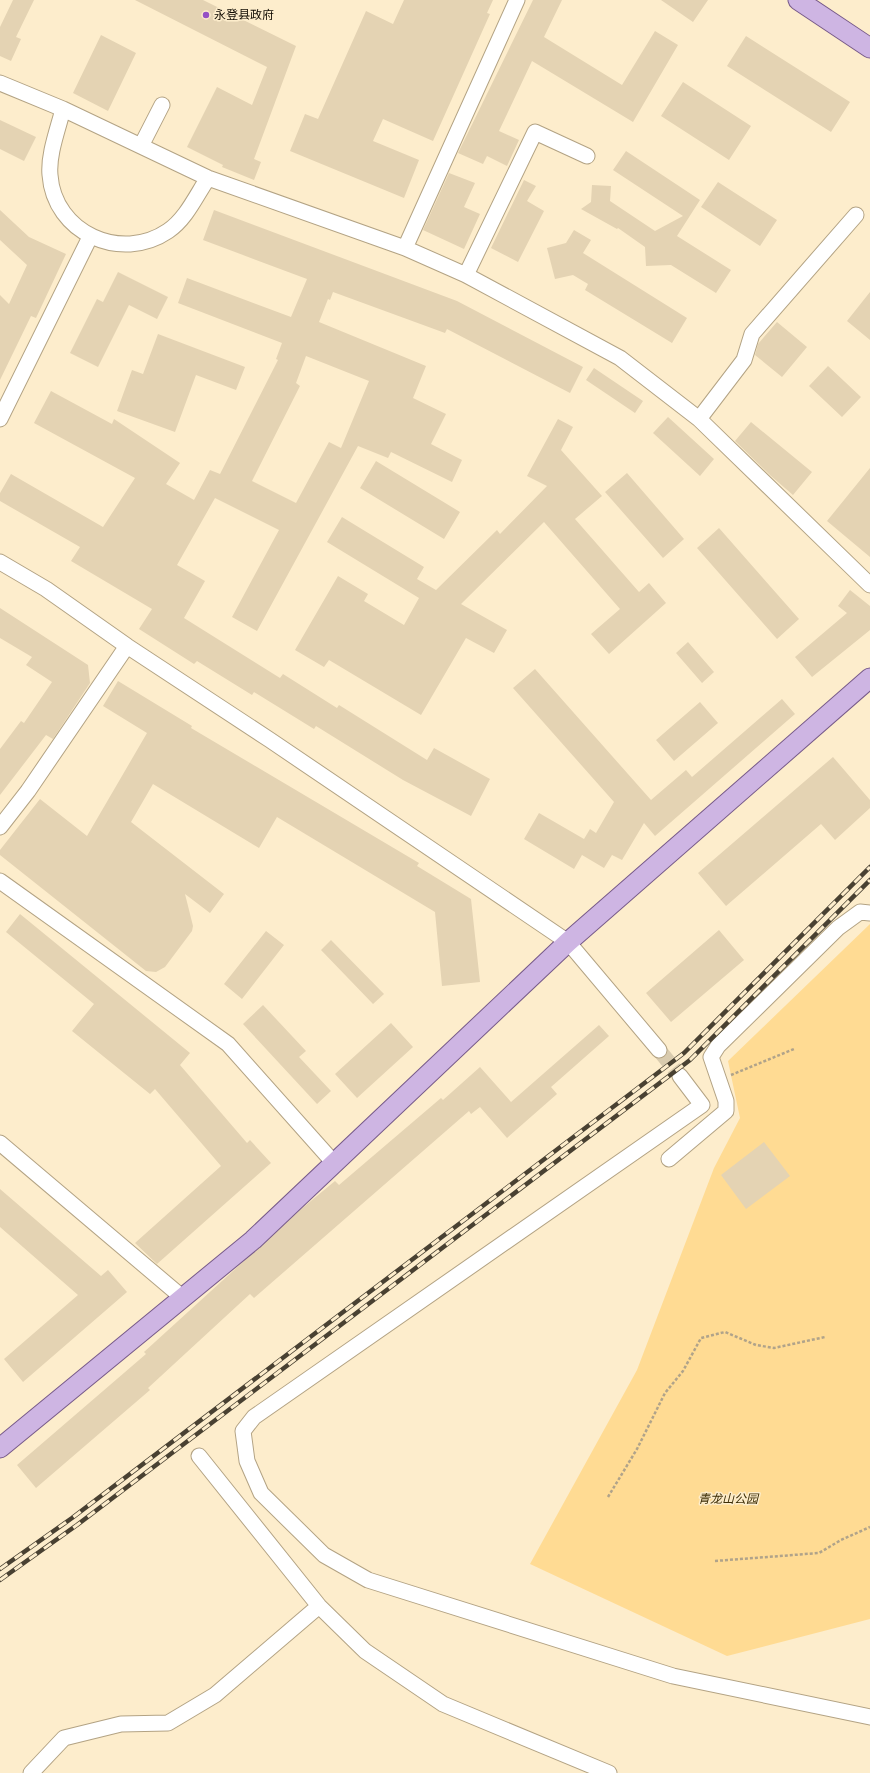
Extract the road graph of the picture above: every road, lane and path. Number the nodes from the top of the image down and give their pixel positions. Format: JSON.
{"nodes":[{"id":1,"x":517,"y":0,"type":"edge"},
{"id":2,"x":798,"y":0,"type":"edge"},
{"id":3,"x":870,"y":48,"type":"edge"},
{"id":4,"x":0,"y":83,"type":"edge"},
{"id":5,"x":162,"y":105,"type":"dead end"},
{"id":6,"x":63,"y":109,"type":"junction"},
{"id":7,"x":141,"y":146,"type":"junction"},
{"id":8,"x":587,"y":156,"type":"dead end"},
{"id":9,"x":208,"y":178,"type":"junction"},
{"id":10,"x":856,"y":215,"type":"dead end"},
{"id":11,"x":90,"y":236,"type":"junction"},
{"id":12,"x":405,"y":248,"type":"junction"},
{"id":13,"x":466,"y":275,"type":"junction"},
{"id":14,"x":0,"y":419,"type":"edge"},
{"id":15,"x":699,"y":419,"type":"junction"},
{"id":16,"x":0,"y":562,"type":"edge"},
{"id":17,"x":870,"y":585,"type":"edge"},
{"id":18,"x":127,"y":646,"type":"junction"},
{"id":19,"x":870,"y":678,"type":"edge"},
{"id":20,"x":0,"y":827,"type":"edge"},
{"id":21,"x":0,"y":881,"type":"edge"},
{"id":22,"x":870,"y":913,"type":"edge"},
{"id":23,"x":568,"y":942,"type":"junction"},
{"id":24,"x":794,"y":1049,"type":"dead end"},
{"id":25,"x":659,"y":1050,"type":"tunnel mouth"},
{"id":26,"x":680,"y":1076,"type":"tunnel mouth"},
{"id":27,"x":719,"y":1080,"type":"junction"},
{"id":28,"x":0,"y":1144,"type":"edge"},
{"id":29,"x":669,"y":1159,"type":"dead end"},
{"id":30,"x":334,"y":1163,"type":"junction"},
{"id":31,"x":183,"y":1298,"type":"junction"},
{"id":32,"x":824,"y":1337,"type":"dead end"},
{"id":33,"x":0,"y":1448,"type":"edge"},
{"id":34,"x":199,"y":1456,"type":"dead end"},
{"id":35,"x":608,"y":1497,"type":"dead end"},
{"id":36,"x":870,"y":1527,"type":"edge"},
{"id":37,"x":715,"y":1560,"type":"dead end"},
{"id":38,"x":319,"y":1606,"type":"junction"},
{"id":39,"x":870,"y":1717,"type":"edge"},
{"id":40,"x":31,"y":1773,"type":"edge"},
{"id":41,"x":609,"y":1773,"type":"edge"}],
"edges":[{"from":1,"to":12,"type":"street"},
{"from":2,"to":3,"type":"main road"},
{"from":4,"to":6,"type":"street"},
{"from":5,"to":7,"type":"street"},
{"from":6,"to":7,"type":"street"},
{"from":6,"to":11,"type":"street"},
{"from":7,"to":9,"type":"street"},
{"from":8,"to":13,"type":"street"},
{"from":9,"to":11,"type":"street"},
{"from":9,"to":12,"type":"street"},
{"from":10,"to":15,"type":"street"},
{"from":11,"to":14,"type":"street"},
{"from":12,"to":13,"type":"street"},
{"from":13,"to":15,"type":"street"},
{"from":15,"to":17,"type":"street"},
{"from":16,"to":18,"type":"street"},
{"from":18,"to":20,"type":"street"},
{"from":18,"to":23,"type":"street"},
{"from":19,"to":23,"type":"main road"},
{"from":21,"to":30,"type":"street"},
{"from":22,"to":27,"type":"street"},
{"from":23,"to":25,"type":"street"},
{"from":23,"to":30,"type":"main road"},
{"from":24,"to":27,"type":"path"},
{"from":26,"to":39,"type":"street"},
{"from":27,"to":29,"type":"street"},
{"from":28,"to":31,"type":"street"},
{"from":30,"to":31,"type":"main road"},
{"from":31,"to":33,"type":"main road"},
{"from":32,"to":35,"type":"path"},
{"from":34,"to":38,"type":"street"},
{"from":36,"to":37,"type":"path"},
{"from":38,"to":40,"type":"street"},
{"from":38,"to":41,"type":"street"}]}
